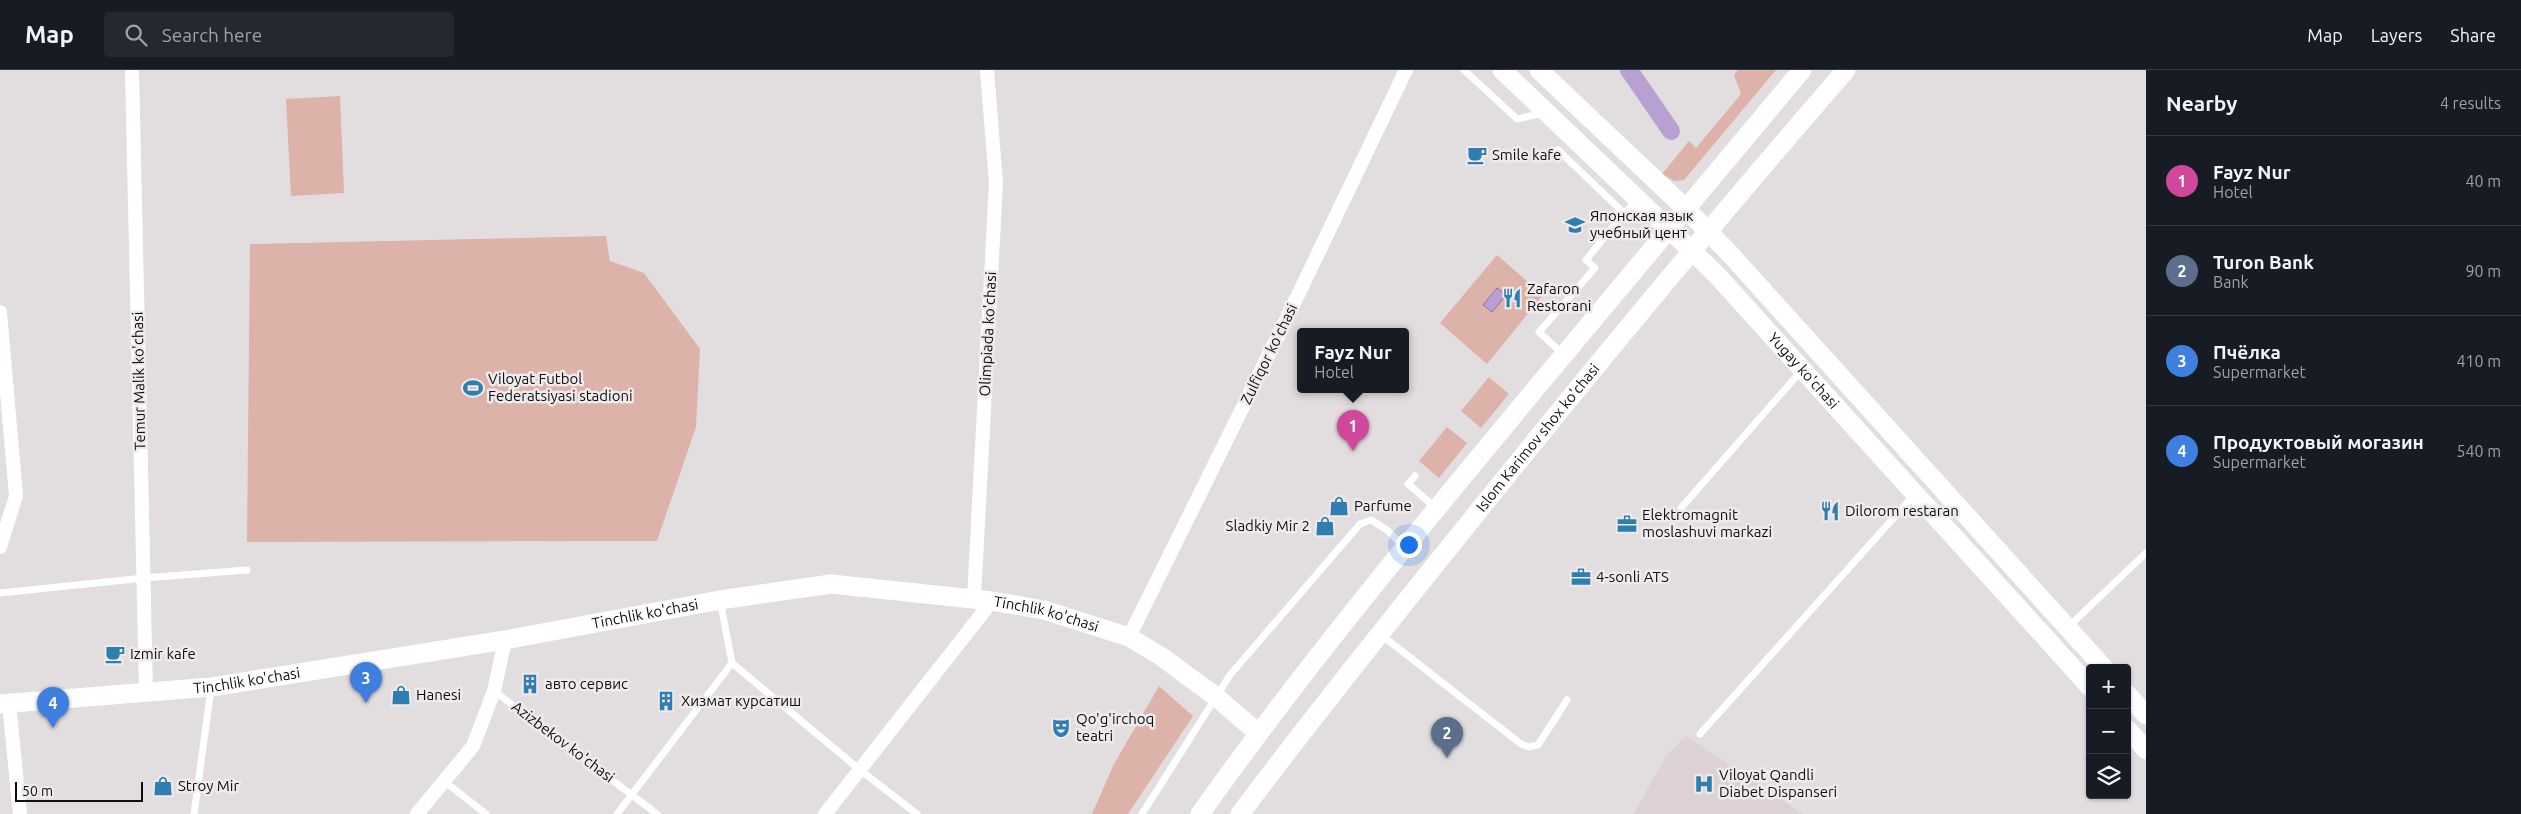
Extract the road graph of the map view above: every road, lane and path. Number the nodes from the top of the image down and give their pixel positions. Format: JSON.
{"nodes":[{"id":1,"x":132,"y":70,"type":"edge"},
{"id":2,"x":987,"y":70,"type":"edge"},
{"id":3,"x":1406,"y":70,"type":"edge"},
{"id":4,"x":1464,"y":70,"type":"edge"},
{"id":5,"x":1502,"y":70,"type":"edge"},
{"id":6,"x":1539,"y":70,"type":"edge"},
{"id":7,"x":1802,"y":70,"type":"edge"},
{"id":8,"x":1846,"y":70,"type":"edge"},
{"id":9,"x":1547,"y":112,"type":"junction"},
{"id":10,"x":1558,"y":150,"type":"dead end"},
{"id":11,"x":1639,"y":200,"type":"junction"},
{"id":12,"x":1685,"y":208,"type":"junction"},
{"id":13,"x":1624,"y":213,"type":"junction"},
{"id":14,"x":1669,"y":227,"type":"junction"},
{"id":15,"x":1707,"y":231,"type":"junction"},
{"id":16,"x":1692,"y":250,"type":"junction"},
{"id":17,"x":0,"y":312,"type":"edge"},
{"id":18,"x":1564,"y":355,"type":"junction"},
{"id":19,"x":1803,"y":370,"type":"junction"},
{"id":20,"x":1415,"y":476,"type":"dead end"},
{"id":21,"x":1916,"y":493,"type":"junction"},
{"id":22,"x":1436,"y":508,"type":"junction"},
{"id":23,"x":1681,"y":508,"type":"dead end"},
{"id":24,"x":0,"y":547,"type":"edge"},
{"id":25,"x":1405,"y":548,"type":"junction"},
{"id":26,"x":2146,"y":552,"type":"edge"},
{"id":27,"x":248,"y":570,"type":"dead end"},
{"id":28,"x":144,"y":578,"type":"junction"},
{"id":29,"x":0,"y":593,"type":"edge"},
{"id":30,"x":983,"y":599,"type":"junction"},
{"id":31,"x":720,"y":600,"type":"junction"},
{"id":32,"x":2068,"y":628,"type":"junction"},
{"id":33,"x":1380,"y":634,"type":"junction"},
{"id":34,"x":1129,"y":637,"type":"junction"},
{"id":35,"x":505,"y":640,"type":"junction"},
{"id":36,"x":732,"y":663,"type":"junction"},
{"id":37,"x":2100,"y":664,"type":"edge"},
{"id":38,"x":2086,"y":683,"type":"edge"},
{"id":39,"x":211,"y":686,"type":"junction"},
{"id":40,"x":494,"y":690,"type":"junction"},
{"id":41,"x":146,"y":692,"type":"junction"},
{"id":42,"x":1215,"y":696,"type":"junction"},
{"id":43,"x":2131,"y":698,"type":"edge"},
{"id":44,"x":1567,"y":700,"type":"dead end"},
{"id":45,"x":4,"y":704,"type":"edge"},
{"id":46,"x":2146,"y":715,"type":"edge"},
{"id":47,"x":1258,"y":733,"type":"junction"},
{"id":48,"x":2131,"y":733,"type":"edge"},
{"id":49,"x":1700,"y":734,"type":"dead end"},
{"id":50,"x":2146,"y":750,"type":"edge"},
{"id":51,"x":860,"y":770,"type":"junction"},
{"id":52,"x":444,"y":781,"type":"junction"},
{"id":53,"x":631,"y":794,"type":"junction"},
{"id":54,"x":20,"y":814,"type":"edge"},
{"id":55,"x":194,"y":814,"type":"edge"},
{"id":56,"x":417,"y":814,"type":"edge"},
{"id":57,"x":486,"y":814,"type":"edge"},
{"id":58,"x":617,"y":814,"type":"edge"},
{"id":59,"x":657,"y":814,"type":"edge"},
{"id":60,"x":825,"y":814,"type":"edge"},
{"id":61,"x":917,"y":814,"type":"edge"},
{"id":62,"x":1142,"y":814,"type":"edge"},
{"id":63,"x":1200,"y":814,"type":"edge"},
{"id":64,"x":1240,"y":814,"type":"edge"}],
"edges":[{"from":1,"to":28,"type":"street","name":"Temur Malik ko'chasi"},
{"from":2,"to":30,"type":"street","name":"Olimpiada ko'chasi"},
{"from":3,"to":34,"type":"street","name":"Zulfiqor ko'chasi"},
{"from":4,"to":9,"type":"lane"},
{"from":5,"to":9,"type":"main road","name":"Yugay ko'chasi"},
{"from":6,"to":12,"type":"main road","name":"Yugay ko'chasi"},
{"from":7,"to":12,"type":"main road"},
{"from":8,"to":15,"type":"main road","name":"Islom Karimov shox ko'chasi"},
{"from":9,"to":11,"type":"main road","name":"Yugay ko'chasi"},
{"from":10,"to":13,"type":"lane"},
{"from":11,"to":13,"type":"lane"},
{"from":11,"to":14,"type":"main road","name":"Yugay ko'chasi"},
{"from":12,"to":14,"type":"main road"},
{"from":12,"to":15,"type":"main road","name":"Yugay ko'chasi"},
{"from":13,"to":18,"type":"lane"},
{"from":14,"to":16,"type":"main road","name":"Yugay ko'chasi"},
{"from":14,"to":18,"type":"main road"},
{"from":15,"to":16,"type":"main road","name":"Islom Karimov shox ko'chasi"},
{"from":15,"to":32,"type":"main road","name":"Yugay ko'chasi"},
{"from":16,"to":19,"type":"main road","name":"Yugay ko'chasi"},
{"from":16,"to":33,"type":"main road","name":"Islom Karimov shox ko'chasi"},
{"from":17,"to":24,"type":"street"},
{"from":18,"to":22,"type":"main road"},
{"from":19,"to":21,"type":"main road","name":"Yugay ko'chasi"},
{"from":19,"to":23,"type":"lane"},
{"from":20,"to":22,"type":"lane"},
{"from":21,"to":38,"type":"main road","name":"Yugay ko'chasi"},
{"from":21,"to":49,"type":"lane"},
{"from":22,"to":25,"type":"main road"},
{"from":25,"to":42,"type":"lane"},
{"from":25,"to":47,"type":"main road"},
{"from":26,"to":32,"type":"lane"},
{"from":27,"to":28,"type":"lane"},
{"from":28,"to":29,"type":"lane"},
{"from":28,"to":41,"type":"street","name":"Temur Malik ko'chasi"},
{"from":30,"to":31,"type":"main road","name":"Tinchlik ko'chasi"},
{"from":30,"to":34,"type":"main road","name":"Tinchlik ko'chasi"},
{"from":30,"to":51,"type":"street"},
{"from":31,"to":35,"type":"main road","name":"Tinchlik ko'chasi"},
{"from":31,"to":36,"type":"lane"},
{"from":32,"to":37,"type":"main road","name":"Yugay ko'chasi"},
{"from":33,"to":44,"type":"lane"},
{"from":33,"to":64,"type":"main road","name":"Islom Karimov shox ko'chasi"},
{"from":34,"to":42,"type":"main road","name":"Tinchlik ko'chasi"},
{"from":35,"to":39,"type":"main road","name":"Tinchlik ko'chasi"},
{"from":35,"to":40,"type":"street","name":"Azizbekov ko'chasi"},
{"from":36,"to":51,"type":"lane"},
{"from":36,"to":53,"type":"lane"},
{"from":39,"to":41,"type":"main road","name":"Tinchlik ko'chasi"},
{"from":39,"to":55,"type":"lane"},
{"from":40,"to":52,"type":"street","name":"Azizbekov ko'chasi"},
{"from":40,"to":53,"type":"lane","name":"Azizbekov ko'chasi"},
{"from":41,"to":45,"type":"main road","name":"Tinchlik ko'chasi"},
{"from":42,"to":47,"type":"main road","name":"Tinchlik ko'chasi"},
{"from":42,"to":62,"type":"lane"},
{"from":43,"to":46,"type":"main road"},
{"from":45,"to":54,"type":"street"},
{"from":47,"to":63,"type":"main road"},
{"from":48,"to":50,"type":"main road"},
{"from":51,"to":60,"type":"street"},
{"from":51,"to":61,"type":"lane"},
{"from":52,"to":56,"type":"street","name":"Azizbekov ko'chasi"},
{"from":52,"to":57,"type":"lane"},
{"from":53,"to":58,"type":"lane"},
{"from":53,"to":59,"type":"lane","name":"Azizbekov ko'chasi"}]}
